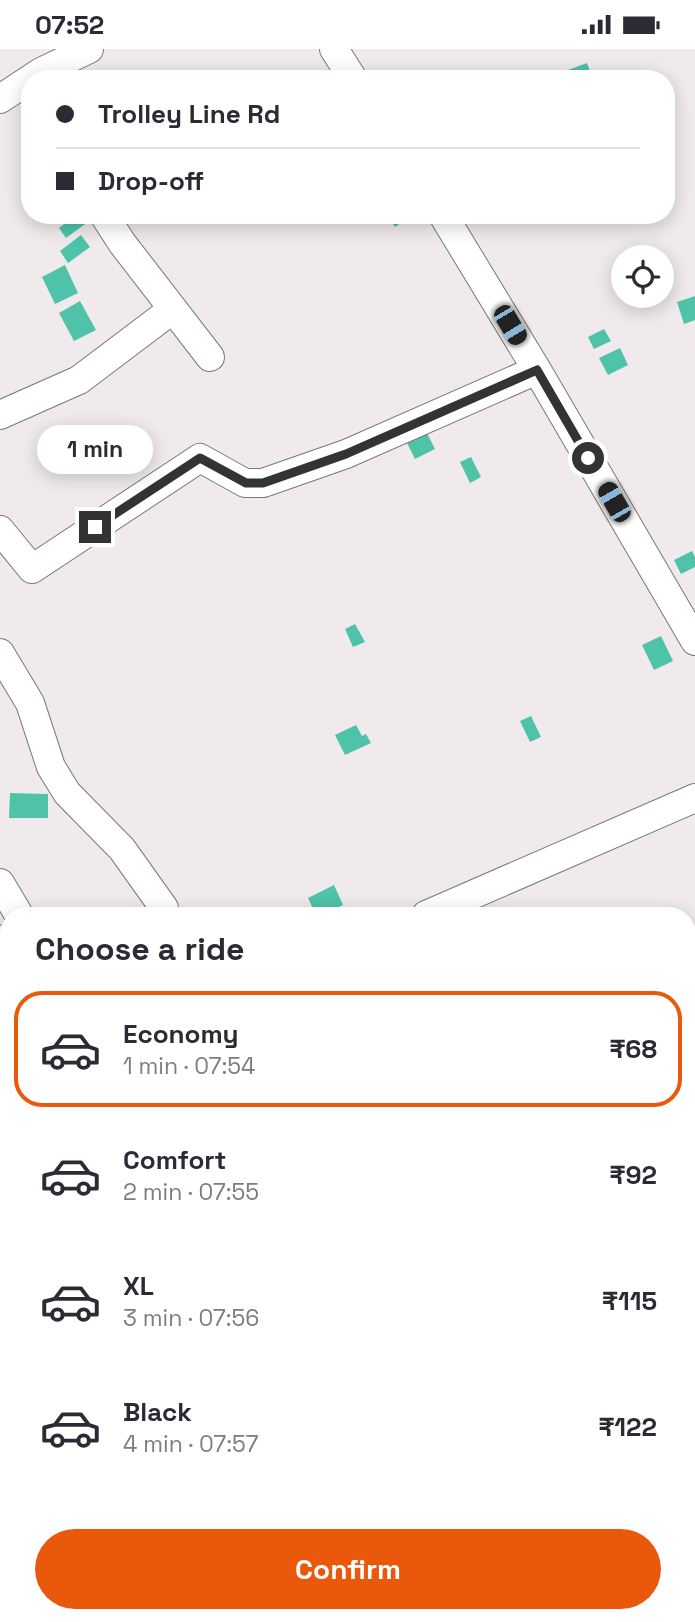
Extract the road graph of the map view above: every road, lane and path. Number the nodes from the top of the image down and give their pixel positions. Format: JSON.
{"nodes":[{"id":1,"x":89,"y":49,"type":"edge"},
{"id":2,"x":334,"y":49,"type":"edge"},
{"id":3,"x":56,"y":70,"type":"edge"},
{"id":4,"x":347,"y":70,"type":"edge"},
{"id":5,"x":110,"y":224,"type":"edge"},
{"id":6,"x":448,"y":224,"type":"edge"},
{"id":7,"x":173,"y":309,"type":"junction"},
{"id":8,"x":210,"y":357,"type":"dead end"},
{"id":9,"x":537,"y":370,"type":"junction"},
{"id":10,"x":0,"y":415,"type":"edge"},
{"id":11,"x":0,"y":530,"type":"edge"},
{"id":12,"x":695,"y":641,"type":"edge"},
{"id":13,"x":0,"y":653,"type":"edge"},
{"id":14,"x":695,"y":798,"type":"edge"},
{"id":15,"x":0,"y":883,"type":"edge"},
{"id":16,"x":14,"y":907,"type":"edge"},
{"id":17,"x":163,"y":907,"type":"edge"},
{"id":18,"x":444,"y":907,"type":"edge"}],
"edges":[{"from":1,"to":3,"type":"street"},
{"from":2,"to":4,"type":"street"},
{"from":5,"to":7,"type":"street"},
{"from":6,"to":9,"type":"street"},
{"from":7,"to":8,"type":"street"},
{"from":7,"to":10,"type":"street"},
{"from":9,"to":11,"type":"street"},
{"from":9,"to":12,"type":"street"},
{"from":13,"to":17,"type":"street"},
{"from":14,"to":18,"type":"street"},
{"from":15,"to":16,"type":"street"}]}
